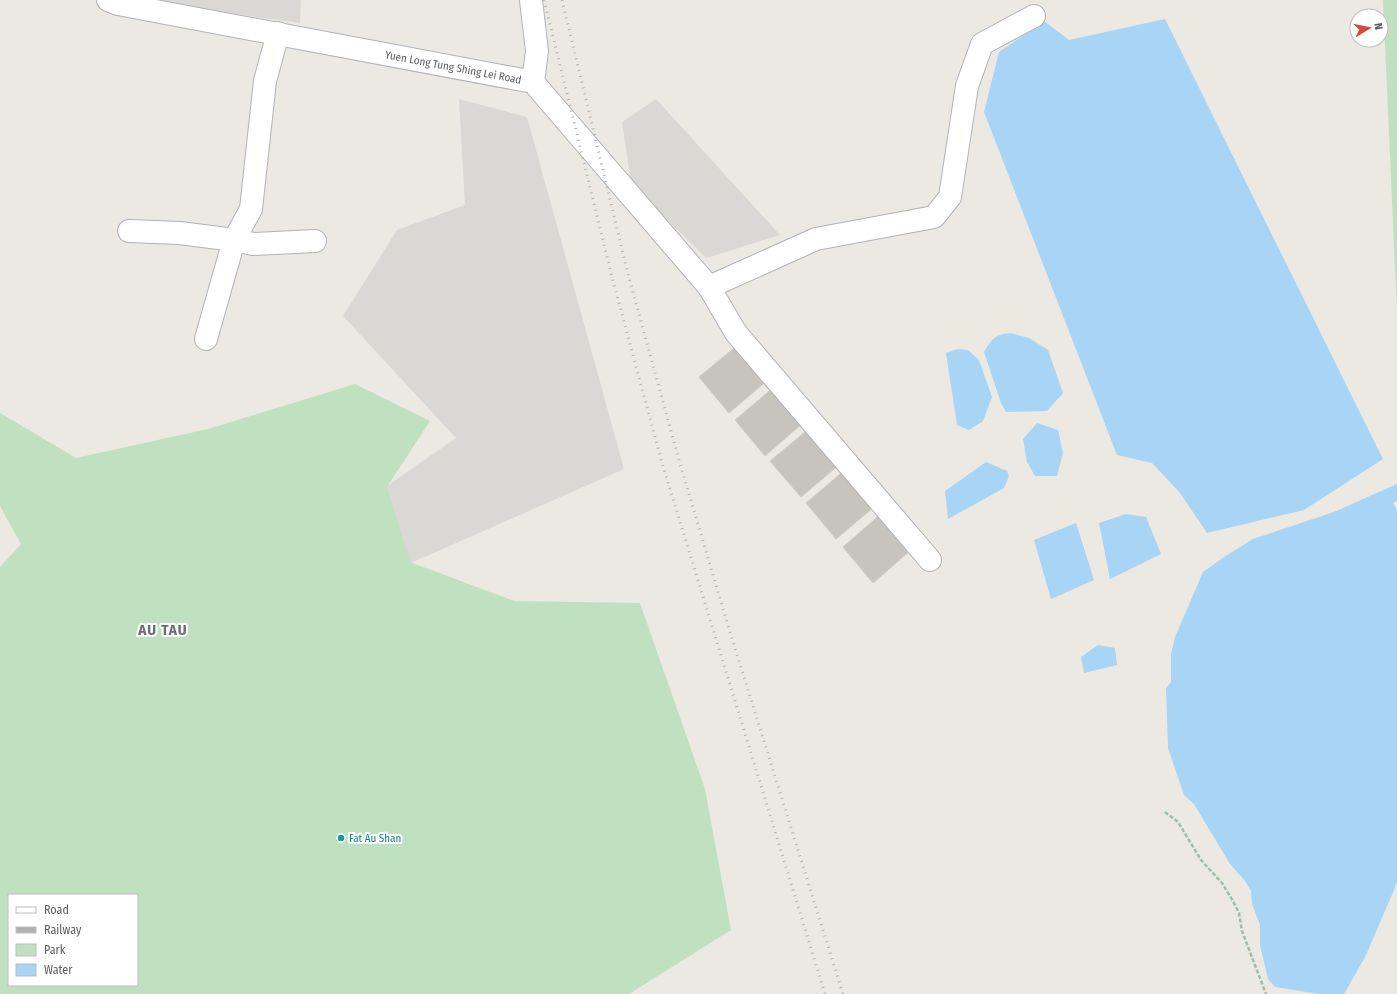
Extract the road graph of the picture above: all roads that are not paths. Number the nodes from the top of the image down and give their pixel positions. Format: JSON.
{"nodes":[{"id":1,"x":108,"y":0,"type":"edge"},
{"id":2,"x":531,"y":0,"type":"edge"},
{"id":3,"x":1034,"y":16,"type":"dead end"},
{"id":4,"x":278,"y":33,"type":"junction"},
{"id":5,"x":533,"y":82,"type":"junction"},
{"id":6,"x":129,"y":232,"type":"dead end"},
{"id":7,"x":234,"y":240,"type":"junction"},
{"id":8,"x":315,"y":241,"type":"dead end"},
{"id":9,"x":709,"y":287,"type":"junction"},
{"id":10,"x":206,"y":339,"type":"dead end"},
{"id":11,"x":930,"y":560,"type":"dead end"}],
"edges":[{"from":1,"to":4,"type":"street","name":"Yuen Long Tung Shing Lei Road"},
{"from":2,"to":5,"type":"street"},
{"from":3,"to":9,"type":"street"},
{"from":4,"to":5,"type":"street","name":"Yuen Long Tung Shing Lei Road"},
{"from":4,"to":7,"type":"street"},
{"from":5,"to":9,"type":"street","name":"Yuen Long Tung Shing Lei Road"},
{"from":6,"to":7,"type":"street"},
{"from":7,"to":8,"type":"street"},
{"from":7,"to":10,"type":"street"},
{"from":9,"to":11,"type":"street","name":"Yuen Long Tung Shing Lei Road"}]}
